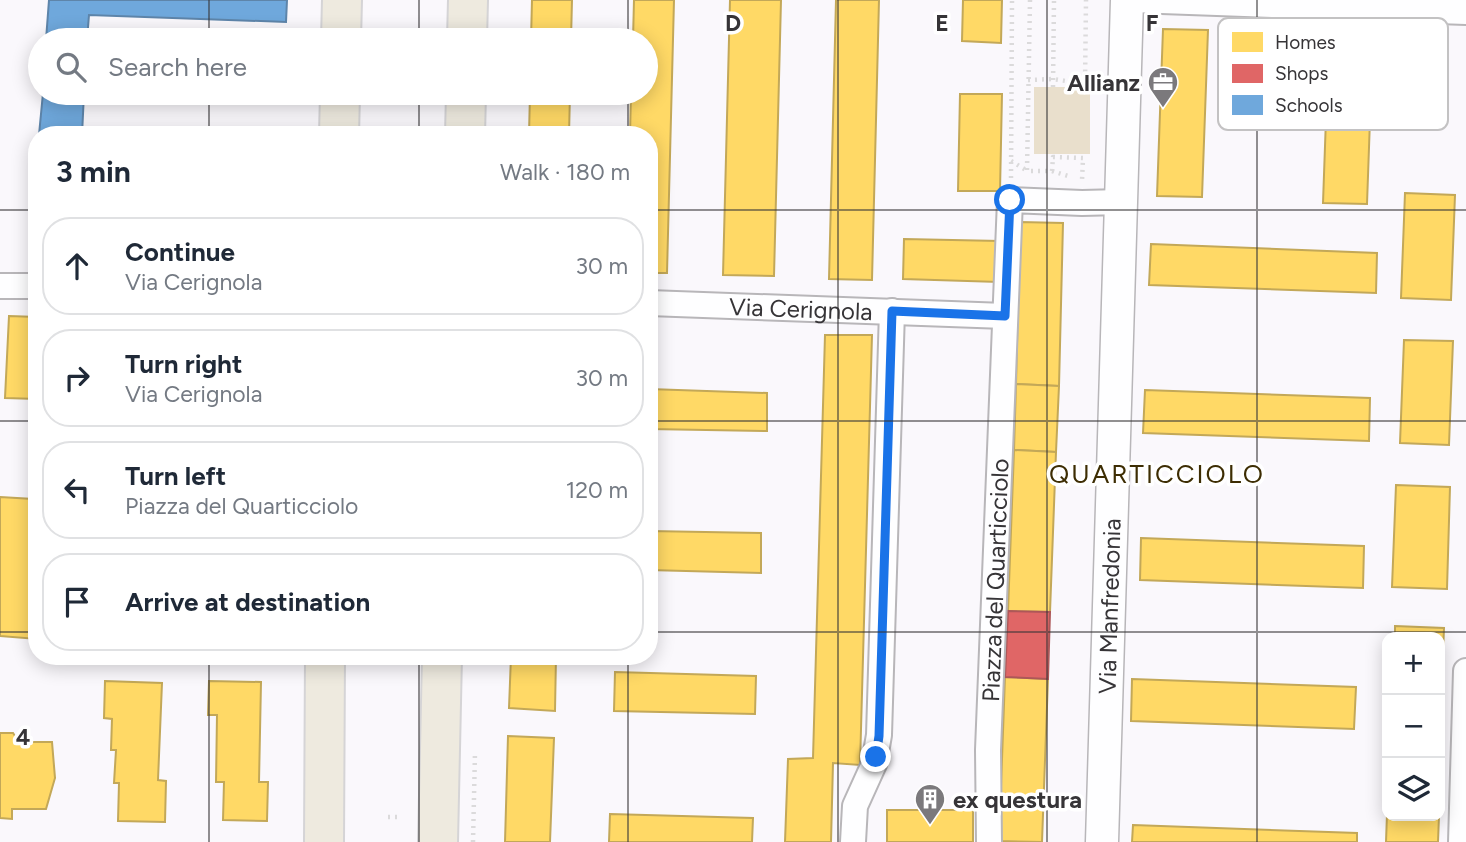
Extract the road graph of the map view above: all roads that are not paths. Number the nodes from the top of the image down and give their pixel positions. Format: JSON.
{"nodes":[{"id":1,"x":342,"y":0,"type":"edge"},
{"id":2,"x":468,"y":0,"type":"edge"},
{"id":3,"x":1127,"y":0,"type":"edge"},
{"id":4,"x":1135,"y":0,"type":"edge"},
{"id":5,"x":1466,"y":12,"type":"edge"},
{"id":6,"x":341,"y":28,"type":"edge"},
{"id":7,"x":467,"y":28,"type":"edge"},
{"id":8,"x":340,"y":105,"type":"edge"},
{"id":9,"x":466,"y":105,"type":"edge"},
{"id":10,"x":339,"y":126,"type":"edge"},
{"id":11,"x":465,"y":126,"type":"edge"},
{"id":12,"x":1121,"y":202,"type":"junction"},
{"id":13,"x":0,"y":286,"type":"edge"},
{"id":14,"x":28,"y":286,"type":"edge"},
{"id":15,"x":658,"y":303,"type":"edge"},
{"id":16,"x":892,"y":311,"type":"junction"},
{"id":17,"x":1005,"y":316,"type":"junction"},
{"id":18,"x":325,"y":665,"type":"edge"},
{"id":19,"x":440,"y":665,"type":"edge"},
{"id":20,"x":1466,"y":671,"type":"edge"},
{"id":21,"x":324,"y":842,"type":"edge"},
{"id":22,"x":438,"y":842,"type":"edge"},
{"id":23,"x":853,"y":842,"type":"edge"},
{"id":24,"x":989,"y":842,"type":"edge"},
{"id":25,"x":1102,"y":842,"type":"edge"},
{"id":26,"x":1461,"y":842,"type":"edge"}],
"edges":[{"from":1,"to":6,"type":"main road"},
{"from":2,"to":7,"type":"main road"},
{"from":3,"to":12,"type":"street","name":"Via Manfredonia"},
{"from":4,"to":5,"type":"street"},
{"from":8,"to":10,"type":"main road"},
{"from":9,"to":11,"type":"main road"},
{"from":12,"to":17,"type":"street"},
{"from":12,"to":25,"type":"street","name":"Via Manfredonia"},
{"from":13,"to":14,"type":"street"},
{"from":15,"to":16,"type":"street","name":"Via Cerignola"},
{"from":16,"to":17,"type":"street","name":"Via Cerignola"},
{"from":16,"to":23,"type":"street"},
{"from":17,"to":24,"type":"street","name":"Piazza del Quarticciolo"},
{"from":18,"to":21,"type":"main road"},
{"from":19,"to":22,"type":"main road"},
{"from":20,"to":26,"type":"street"}]}
